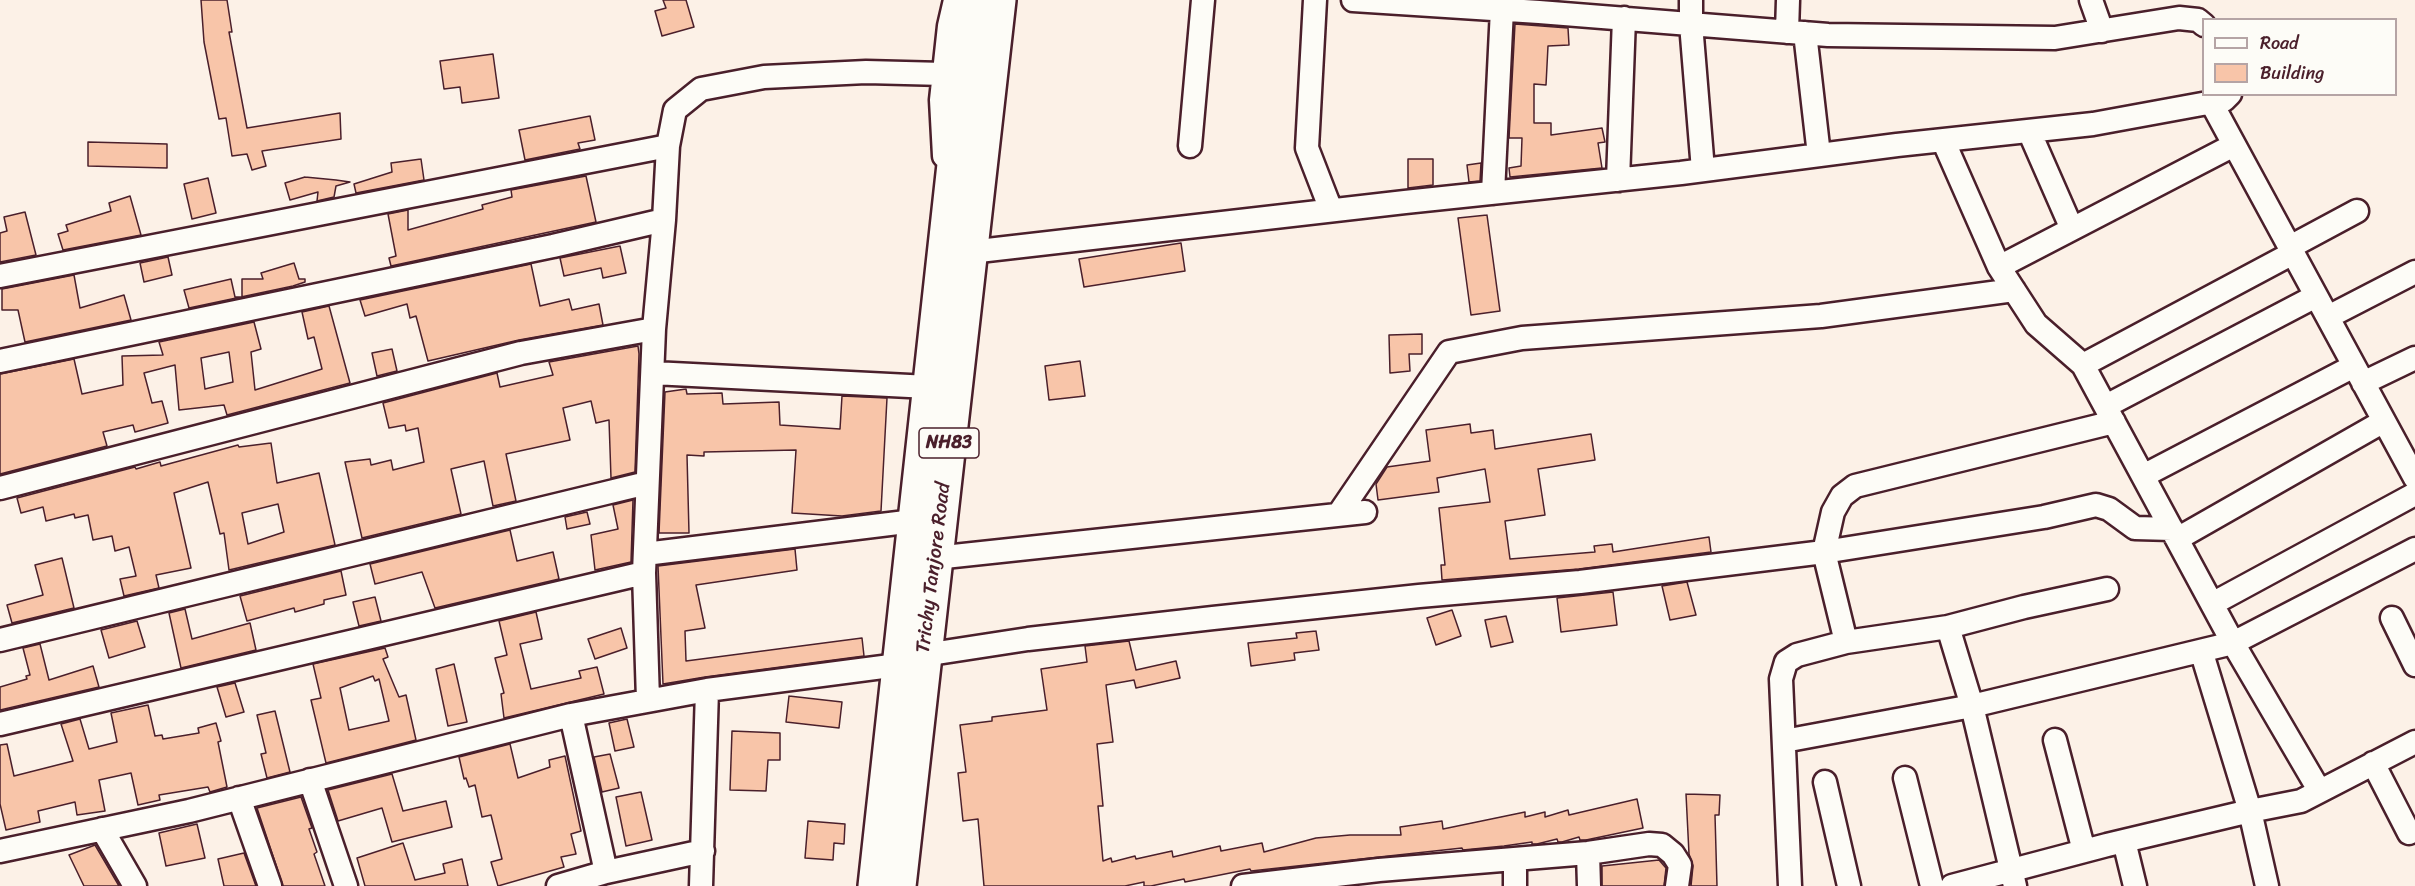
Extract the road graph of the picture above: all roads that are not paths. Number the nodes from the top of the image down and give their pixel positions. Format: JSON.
{"nodes":[{"id":1,"x":955,"y":0,"type":"edge"},
{"id":2,"x":972,"y":0,"type":"edge"},
{"id":3,"x":999,"y":0,"type":"edge"},
{"id":4,"x":1203,"y":0,"type":"edge"},
{"id":5,"x":1315,"y":0,"type":"edge"},
{"id":6,"x":1353,"y":0,"type":"edge"},
{"id":7,"x":1691,"y":0,"type":"edge"},
{"id":8,"x":1788,"y":0,"type":"edge"},
{"id":9,"x":2091,"y":0,"type":"edge"},
{"id":10,"x":1446,"y":3,"type":"edge"},
{"id":11,"x":1539,"y":6,"type":"edge"},
{"id":12,"x":1502,"y":9,"type":"junction"},
{"id":13,"x":2199,"y":15,"type":"edge"},
{"id":14,"x":1624,"y":18,"type":"junction"},
{"id":15,"x":1691,"y":24,"type":"junction"},
{"id":16,"x":2102,"y":31,"type":"junction"},
{"id":17,"x":1796,"y":32,"type":"junction"},
{"id":18,"x":944,"y":74,"type":"junction"},
{"id":19,"x":2220,"y":98,"type":"edge"},
{"id":20,"x":2029,"y":131,"type":"junction"},
{"id":21,"x":1943,"y":140,"type":"junction"},
{"id":22,"x":2234,"y":145,"type":"junction"},
{"id":23,"x":668,"y":146,"type":"junction"},
{"id":24,"x":1190,"y":146,"type":"dead end"},
{"id":25,"x":1818,"y":155,"type":"junction"},
{"id":26,"x":1703,"y":170,"type":"junction"},
{"id":27,"x":1618,"y":180,"type":"junction"},
{"id":28,"x":1493,"y":193,"type":"junction"},
{"id":29,"x":950,"y":199,"type":"junction"},
{"id":30,"x":1331,"y":210,"type":"junction"},
{"id":31,"x":2357,"y":211,"type":"dead end"},
{"id":32,"x":664,"y":220,"type":"junction"},
{"id":33,"x":2072,"y":229,"type":"junction"},
{"id":34,"x":2291,"y":250,"type":"junction"},
{"id":35,"x":970,"y":252,"type":"junction"},
{"id":36,"x":1999,"y":267,"type":"junction"},
{"id":37,"x":2415,"y":272,"type":"edge"},
{"id":38,"x":0,"y":276,"type":"edge"},
{"id":39,"x":2014,"y":290,"type":"junction"},
{"id":40,"x":2316,"y":296,"type":"junction"},
{"id":41,"x":2328,"y":317,"type":"junction"},
{"id":42,"x":654,"y":329,"type":"junction"},
{"id":43,"x":2415,"y":358,"type":"edge"},
{"id":44,"x":0,"y":361,"type":"edge"},
{"id":45,"x":2083,"y":365,"type":"junction"},
{"id":46,"x":653,"y":373,"type":"junction"},
{"id":47,"x":2359,"y":374,"type":"junction"},
{"id":48,"x":929,"y":387,"type":"junction"},
{"id":49,"x":2110,"y":414,"type":"junction"},
{"id":50,"x":2384,"y":421,"type":"junction"},
{"id":51,"x":2407,"y":447,"type":"edge"},
{"id":52,"x":2143,"y":476,"type":"junction"},
{"id":53,"x":2415,"y":478,"type":"edge"},
{"id":54,"x":647,"y":483,"type":"junction"},
{"id":55,"x":0,"y":488,"type":"edge"},
{"id":56,"x":2415,"y":494,"type":"edge"},
{"id":57,"x":1365,"y":512,"type":"dead end"},
{"id":58,"x":1338,"y":515,"type":"junction"},
{"id":59,"x":914,"y":521,"type":"junction"},
{"id":60,"x":2174,"y":534,"type":"junction"},
{"id":61,"x":2415,"y":549,"type":"edge"},
{"id":62,"x":1824,"y":552,"type":"junction"},
{"id":63,"x":936,"y":558,"type":"junction"},
{"id":64,"x":645,"y":564,"type":"junction"},
{"id":65,"x":2107,"y":589,"type":"dead end"},
{"id":66,"x":2212,"y":604,"type":"junction"},
{"id":67,"x":2392,"y":618,"type":"dead end"},
{"id":68,"x":1948,"y":627,"type":"junction"},
{"id":69,"x":0,"y":640,"type":"edge"},
{"id":70,"x":1846,"y":642,"type":"junction"},
{"id":71,"x":2233,"y":643,"type":"junction"},
{"id":72,"x":911,"y":660,"type":"junction"},
{"id":73,"x":2204,"y":660,"type":"dead end"},
{"id":74,"x":2415,"y":665,"type":"edge"},
{"id":75,"x":706,"y":690,"type":"junction"},
{"id":76,"x":648,"y":699,"type":"junction"},
{"id":77,"x":1972,"y":706,"type":"junction"},
{"id":78,"x":571,"y":715,"type":"junction"},
{"id":79,"x":0,"y":724,"type":"edge"},
{"id":80,"x":2055,"y":740,"type":"dead end"},
{"id":81,"x":1784,"y":741,"type":"junction"},
{"id":82,"x":2415,"y":742,"type":"edge"},
{"id":83,"x":2373,"y":763,"type":"junction"},
{"id":84,"x":1905,"y":778,"type":"dead end"},
{"id":85,"x":310,"y":780,"type":"junction"},
{"id":86,"x":1825,"y":782,"type":"dead end"},
{"id":87,"x":2319,"y":790,"type":"junction"},
{"id":88,"x":240,"y":798,"type":"junction"},
{"id":89,"x":2250,"y":812,"type":"junction"},
{"id":90,"x":102,"y":829,"type":"junction"},
{"id":91,"x":2409,"y":833,"type":"dead end"},
{"id":92,"x":2124,"y":841,"type":"junction"},
{"id":93,"x":703,"y":850,"type":"junction"},
{"id":94,"x":0,"y":851,"type":"edge"},
{"id":95,"x":2084,"y":851,"type":"junction"},
{"id":96,"x":1588,"y":853,"type":"junction"},
{"id":97,"x":1515,"y":859,"type":"junction"},
{"id":98,"x":606,"y":872,"type":"junction"},
{"id":99,"x":1436,"y":876,"type":"edge"},
{"id":100,"x":2014,"y":878,"type":"edge"},
{"id":101,"x":1358,"y":879,"type":"edge"},
{"id":102,"x":135,"y":886,"type":"edge"},
{"id":103,"x":270,"y":886,"type":"edge"},
{"id":104,"x":346,"y":886,"type":"edge"},
{"id":105,"x":558,"y":886,"type":"edge"},
{"id":106,"x":700,"y":886,"type":"edge"},
{"id":107,"x":875,"y":886,"type":"edge"},
{"id":108,"x":899,"y":886,"type":"edge"},
{"id":109,"x":1243,"y":886,"type":"edge"},
{"id":110,"x":1515,"y":886,"type":"edge"},
{"id":111,"x":1589,"y":886,"type":"edge"},
{"id":112,"x":1677,"y":886,"type":"edge"},
{"id":113,"x":1790,"y":886,"type":"edge"},
{"id":114,"x":1849,"y":886,"type":"edge"},
{"id":115,"x":1932,"y":886,"type":"edge"},
{"id":116,"x":1952,"y":886,"type":"edge"},
{"id":117,"x":2135,"y":886,"type":"edge"},
{"id":118,"x":2267,"y":886,"type":"edge"}],
"edges":[{"from":1,"to":18,"type":"street"},
{"from":2,"to":29,"type":"highway","name":"Trichy Tanjore Road","number":"NH83"},
{"from":3,"to":35,"type":"highway","name":"Trichy Tanjore Road","number":"NH83"},
{"from":4,"to":24,"type":"street"},
{"from":5,"to":30,"type":"street"},
{"from":6,"to":10,"type":"street"},
{"from":7,"to":15,"type":"street"},
{"from":8,"to":17,"type":"street"},
{"from":9,"to":16,"type":"street"},
{"from":10,"to":12,"type":"street"},
{"from":11,"to":12,"type":"street"},
{"from":11,"to":14,"type":"street"},
{"from":12,"to":28,"type":"street"},
{"from":13,"to":16,"type":"street"},
{"from":14,"to":15,"type":"street"},
{"from":14,"to":27,"type":"street"},
{"from":15,"to":17,"type":"street"},
{"from":15,"to":26,"type":"street"},
{"from":16,"to":17,"type":"street"},
{"from":17,"to":25,"type":"street"},
{"from":18,"to":23,"type":"street"},
{"from":18,"to":29,"type":"street"},
{"from":19,"to":20,"type":"street"},
{"from":19,"to":22,"type":"street"},
{"from":20,"to":21,"type":"street"},
{"from":20,"to":33,"type":"street"},
{"from":21,"to":25,"type":"street"},
{"from":21,"to":36,"type":"street"},
{"from":22,"to":33,"type":"street"},
{"from":22,"to":34,"type":"street"},
{"from":23,"to":32,"type":"street"},
{"from":23,"to":38,"type":"street"},
{"from":25,"to":26,"type":"street"},
{"from":26,"to":27,"type":"street"},
{"from":27,"to":28,"type":"street"},
{"from":28,"to":30,"type":"street"},
{"from":29,"to":48,"type":"highway","name":"Trichy Tanjore Road","number":"NH83"},
{"from":30,"to":35,"type":"street"},
{"from":31,"to":34,"type":"street"},
{"from":32,"to":42,"type":"street"},
{"from":32,"to":44,"type":"street"},
{"from":33,"to":36,"type":"street"},
{"from":34,"to":40,"type":"street"},
{"from":34,"to":45,"type":"street"},
{"from":35,"to":63,"type":"highway","name":"Trichy Tanjore Road","number":"NH83"},
{"from":36,"to":39,"type":"street"},
{"from":37,"to":41,"type":"street"},
{"from":39,"to":45,"type":"street"},
{"from":39,"to":58,"type":"street"},
{"from":40,"to":41,"type":"street"},
{"from":40,"to":49,"type":"street"},
{"from":41,"to":47,"type":"street"},
{"from":42,"to":46,"type":"street"},
{"from":42,"to":55,"type":"street"},
{"from":43,"to":47,"type":"street"},
{"from":45,"to":49,"type":"street"},
{"from":46,"to":48,"type":"street"},
{"from":46,"to":54,"type":"street"},
{"from":47,"to":50,"type":"street"},
{"from":47,"to":52,"type":"street"},
{"from":48,"to":59,"type":"highway","name":"Trichy Tanjore Road","number":"NH83"},
{"from":49,"to":52,"type":"street"},
{"from":49,"to":62,"type":"street"},
{"from":50,"to":51,"type":"street"},
{"from":50,"to":60,"type":"street"},
{"from":51,"to":53,"type":"street"},
{"from":52,"to":60,"type":"street"},
{"from":54,"to":64,"type":"street"},
{"from":54,"to":69,"type":"street"},
{"from":56,"to":66,"type":"street"},
{"from":57,"to":58,"type":"street"},
{"from":58,"to":63,"type":"street"},
{"from":59,"to":64,"type":"street"},
{"from":59,"to":72,"type":"highway","name":"Trichy Tanjore Road","number":"NH83"},
{"from":60,"to":62,"type":"street"},
{"from":60,"to":66,"type":"street"},
{"from":61,"to":71,"type":"street"},
{"from":62,"to":70,"type":"street"},
{"from":62,"to":72,"type":"street"},
{"from":63,"to":72,"type":"highway","name":"Trichy Tanjore Road","number":"NH83"},
{"from":64,"to":76,"type":"street"},
{"from":64,"to":79,"type":"street"},
{"from":65,"to":68,"type":"street"},
{"from":66,"to":71,"type":"street"},
{"from":67,"to":74,"type":"street"},
{"from":68,"to":70,"type":"street"},
{"from":68,"to":77,"type":"street"},
{"from":70,"to":81,"type":"street"},
{"from":71,"to":77,"type":"street"},
{"from":71,"to":87,"type":"street"},
{"from":72,"to":75,"type":"street"},
{"from":72,"to":107,"type":"highway","name":"Trichy Tanjore Road","number":"NH83"},
{"from":72,"to":108,"type":"highway","name":"Trichy Tanjore Road","number":"NH83"},
{"from":73,"to":89,"type":"street"},
{"from":75,"to":76,"type":"street"},
{"from":75,"to":93,"type":"street"},
{"from":76,"to":78,"type":"street"},
{"from":77,"to":81,"type":"street"},
{"from":77,"to":100,"type":"street"},
{"from":78,"to":85,"type":"street"},
{"from":78,"to":98,"type":"street"},
{"from":80,"to":95,"type":"street"},
{"from":81,"to":113,"type":"street"},
{"from":82,"to":83,"type":"street"},
{"from":83,"to":87,"type":"street"},
{"from":83,"to":91,"type":"street"},
{"from":84,"to":115,"type":"street"},
{"from":85,"to":88,"type":"street"},
{"from":85,"to":104,"type":"street"},
{"from":86,"to":114,"type":"street"},
{"from":87,"to":89,"type":"street"},
{"from":88,"to":90,"type":"street"},
{"from":88,"to":103,"type":"street"},
{"from":89,"to":92,"type":"street"},
{"from":89,"to":118,"type":"street"},
{"from":90,"to":94,"type":"street"},
{"from":90,"to":102,"type":"street"},
{"from":92,"to":95,"type":"street"},
{"from":92,"to":117,"type":"street"},
{"from":93,"to":98,"type":"street"},
{"from":93,"to":106,"type":"street"},
{"from":95,"to":100,"type":"street"},
{"from":96,"to":97,"type":"street"},
{"from":96,"to":111,"type":"street"},
{"from":96,"to":112,"type":"street"},
{"from":97,"to":99,"type":"street"},
{"from":97,"to":110,"type":"street"},
{"from":98,"to":105,"type":"street"},
{"from":99,"to":101,"type":"street"},
{"from":100,"to":116,"type":"street"},
{"from":101,"to":109,"type":"street"}]}
